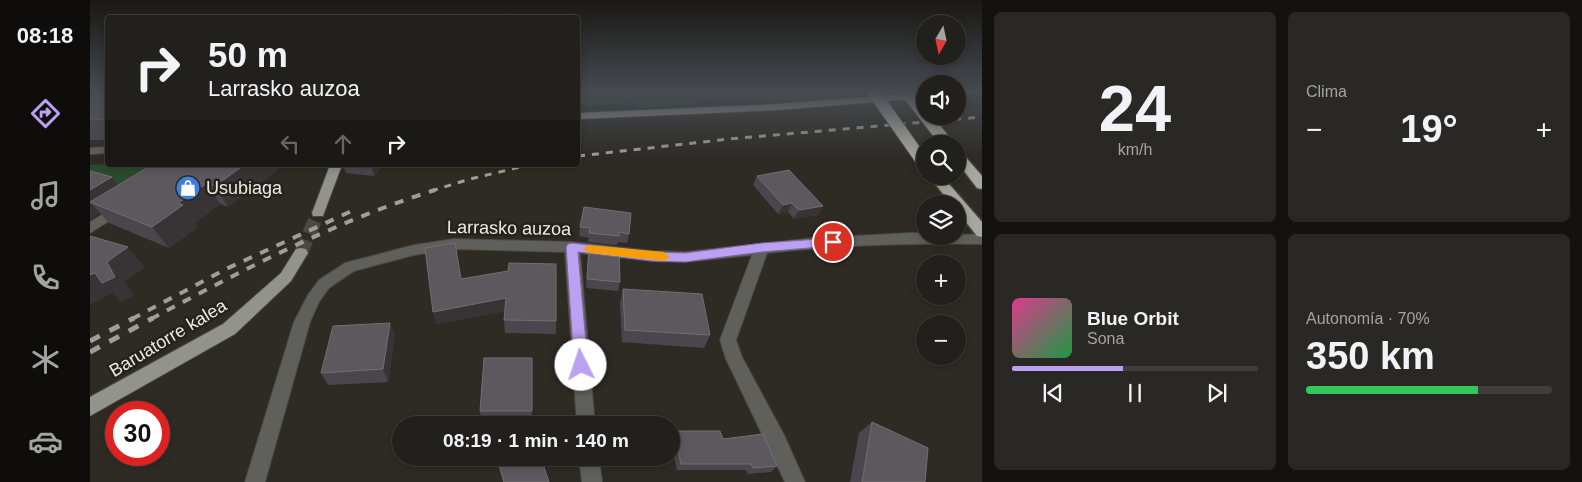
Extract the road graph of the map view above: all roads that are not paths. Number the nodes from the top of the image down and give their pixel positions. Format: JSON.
{"nodes":[{"id":1,"x":634,"y":113,"type":"edge"},
{"id":2,"x":888,"y":113,"type":"edge"},
{"id":3,"x":923,"y":113,"type":"edge"},
{"id":4,"x":580,"y":116,"type":"edge"},
{"id":5,"x":940,"y":135,"type":"edge"},
{"id":6,"x":105,"y":150,"type":"edge"},
{"id":7,"x":90,"y":151,"type":"edge"},
{"id":8,"x":916,"y":153,"type":"edge"},
{"id":9,"x":335,"y":167,"type":"edge"},
{"id":10,"x":966,"y":167,"type":"edge"},
{"id":11,"x":943,"y":185,"type":"edge"},
{"id":12,"x":982,"y":185,"type":"edge"},
{"id":13,"x":129,"y":202,"type":"edge"},
{"id":14,"x":318,"y":213,"type":"tunnel mouth"},
{"id":15,"x":90,"y":228,"type":"edge"},
{"id":16,"x":982,"y":232,"type":"edge"},
{"id":17,"x":982,"y":239,"type":"edge"},
{"id":18,"x":572,"y":247,"type":"junction"},
{"id":19,"x":762,"y":248,"type":"junction"},
{"id":20,"x":301,"y":253,"type":"tunnel mouth"},
{"id":21,"x":90,"y":407,"type":"edge"},
{"id":22,"x":585,"y":416,"type":"edge"},
{"id":23,"x":590,"y":466,"type":"edge"},
{"id":24,"x":255,"y":482,"type":"edge"},
{"id":25,"x":592,"y":482,"type":"edge"},
{"id":26,"x":795,"y":482,"type":"edge"}],
"edges":[{"from":1,"to":4,"type":"main road"},
{"from":2,"to":8,"type":"highway","bridge":true},
{"from":3,"to":5,"type":"highway","bridge":true},
{"from":6,"to":7,"type":"street"},
{"from":9,"to":14,"type":"main road"},
{"from":10,"to":12,"type":"highway"},
{"from":11,"to":16,"type":"highway"},
{"from":13,"to":15,"type":"street"},
{"from":17,"to":19,"type":"street","name":"Larrasko auzoa"},
{"from":18,"to":19,"type":"street","name":"Larrasko auzoa"},
{"from":18,"to":22,"type":"street"},
{"from":18,"to":24,"type":"street","name":"Larrasko auzoa"},
{"from":19,"to":26,"type":"street"},
{"from":20,"to":21,"type":"main road","name":"Baruatorre kalea"},
{"from":23,"to":25,"type":"street"}]}
